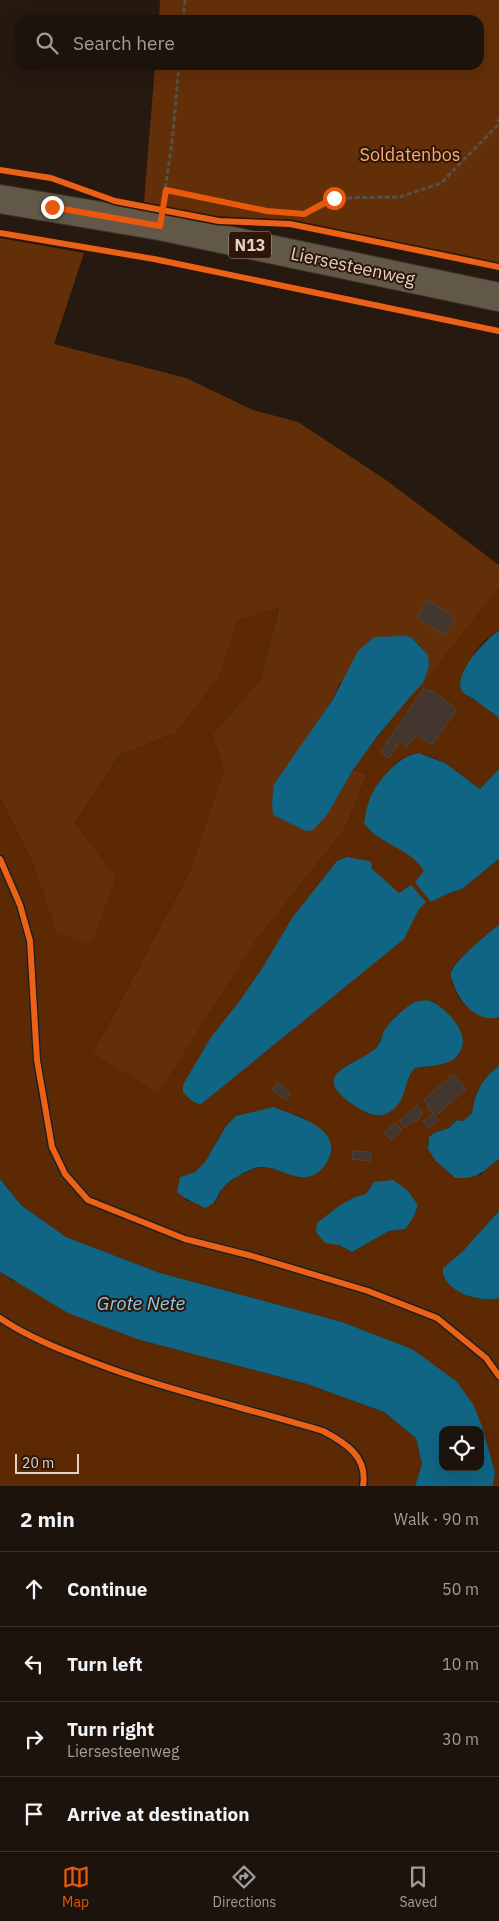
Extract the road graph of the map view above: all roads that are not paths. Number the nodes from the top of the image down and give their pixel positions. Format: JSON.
{"nodes":[{"id":1,"x":0,"y":198,"type":"edge"},
{"id":2,"x":499,"y":296,"type":"edge"},
{"id":3,"x":0,"y":860,"type":"edge"},
{"id":4,"x":0,"y":1318,"type":"edge"},
{"id":5,"x":499,"y":1376,"type":"edge"},
{"id":6,"x":363,"y":1486,"type":"edge"}],
"edges":[{"from":1,"to":2,"type":"main road","name":"Liersesteenweg","number":"N13"},
{"from":3,"to":5,"type":"lane"},
{"from":4,"to":6,"type":"lane"}]}
